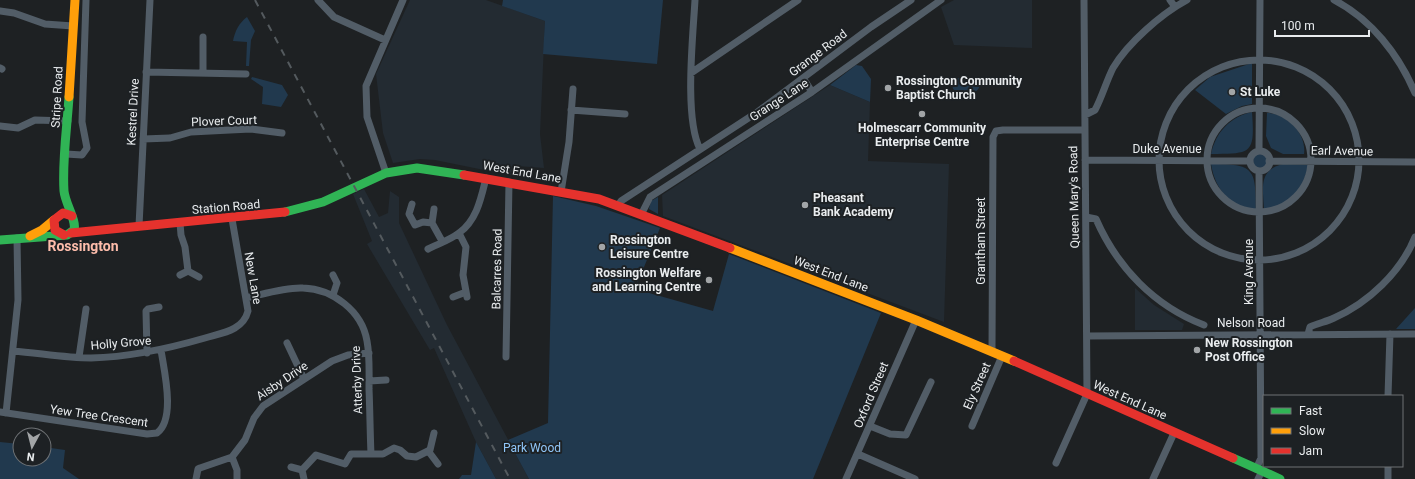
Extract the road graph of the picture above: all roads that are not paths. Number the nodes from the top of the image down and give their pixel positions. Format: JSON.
{"nodes":[{"id":1,"x":74,"y":0,"type":"edge"},
{"id":2,"x":86,"y":0,"type":"edge"},
{"id":3,"x":150,"y":0,"type":"edge"},
{"id":4,"x":318,"y":0,"type":"edge"},
{"id":5,"x":403,"y":0,"type":"edge"},
{"id":6,"x":694,"y":0,"type":"edge"},
{"id":7,"x":797,"y":0,"type":"edge"},
{"id":8,"x":911,"y":0,"type":"edge"},
{"id":9,"x":941,"y":0,"type":"edge"},
{"id":10,"x":1084,"y":0,"type":"edge"},
{"id":11,"x":1170,"y":0,"type":"edge"},
{"id":12,"x":1187,"y":0,"type":"edge"},
{"id":13,"x":1260,"y":0,"type":"edge"},
{"id":14,"x":1334,"y":0,"type":"edge"},
{"id":15,"x":930,"y":3,"type":"edge"},
{"id":16,"x":1175,"y":7,"type":"junction"},
{"id":17,"x":0,"y":11,"type":"edge"},
{"id":18,"x":74,"y":26,"type":"junction"},
{"id":19,"x":203,"y":37,"type":"dead end"},
{"id":20,"x":385,"y":40,"type":"junction"},
{"id":21,"x":1260,"y":57,"type":"junction"},
{"id":22,"x":146,"y":72,"type":"junction"},
{"id":23,"x":691,"y":73,"type":"junction"},
{"id":24,"x":203,"y":74,"type":"junction"},
{"id":25,"x":246,"y":74,"type":"dead end"},
{"id":26,"x":803,"y":78,"type":"junction"},
{"id":27,"x":573,"y":89,"type":"dead end"},
{"id":28,"x":812,"y":92,"type":"junction"},
{"id":29,"x":1415,"y":93,"type":"edge"},
{"id":30,"x":1260,"y":108,"type":"junction"},
{"id":31,"x":571,"y":110,"type":"junction"},
{"id":32,"x":625,"y":114,"type":"dead end"},
{"id":33,"x":1085,"y":115,"type":"junction"},
{"id":34,"x":68,"y":121,"type":"junction"},
{"id":35,"x":0,"y":126,"type":"edge"},
{"id":36,"x":1085,"y":130,"type":"junction"},
{"id":37,"x":282,"y":133,"type":"dead end"},
{"id":38,"x":143,"y":139,"type":"junction"},
{"id":39,"x":699,"y":150,"type":"junction"},
{"id":40,"x":1259,"y":151,"type":"junction"},
{"id":41,"x":66,"y":154,"type":"junction"},
{"id":42,"x":1085,"y":160,"type":"junction"},
{"id":43,"x":1206,"y":160,"type":"junction"},
{"id":44,"x":705,"y":161,"type":"junction"},
{"id":45,"x":1159,"y":161,"type":"junction"},
{"id":46,"x":1250,"y":161,"type":"junction"},
{"id":47,"x":1270,"y":161,"type":"junction"},
{"id":48,"x":1312,"y":162,"type":"junction"},
{"id":49,"x":1415,"y":162,"type":"edge"},
{"id":50,"x":1359,"y":163,"type":"junction"},
{"id":51,"x":1259,"y":171,"type":"junction"},
{"id":52,"x":386,"y":173,"type":"junction"},
{"id":53,"x":486,"y":178,"type":"junction"},
{"id":54,"x":509,"y":182,"type":"junction"},
{"id":55,"x":355,"y":186,"type":"joint"},
{"id":56,"x":561,"y":192,"type":"junction"},
{"id":57,"x":64,"y":196,"type":"junction"},
{"id":58,"x":412,"y":204,"type":"dead end"},
{"id":59,"x":618,"y":205,"type":"junction"},
{"id":60,"x":434,"y":209,"type":"dead end"},
{"id":61,"x":642,"y":213,"type":"junction"},
{"id":62,"x":1260,"y":213,"type":"junction"},
{"id":63,"x":72,"y":216,"type":"junction"},
{"id":64,"x":1086,"y":217,"type":"junction"},
{"id":65,"x":55,"y":218,"type":"junction"},
{"id":66,"x":232,"y":219,"type":"junction"},
{"id":67,"x":180,"y":223,"type":"junction"},
{"id":68,"x":432,"y":223,"type":"junction"},
{"id":69,"x":139,"y":226,"type":"junction"},
{"id":70,"x":94,"y":230,"type":"junction"},
{"id":71,"x":459,"y":233,"type":"junction"},
{"id":72,"x":68,"y":234,"type":"junction"},
{"id":73,"x":27,"y":237,"type":"junction"},
{"id":74,"x":1415,"y":237,"type":"edge"},
{"id":75,"x":17,"y":238,"type":"junction"},
{"id":76,"x":0,"y":240,"type":"edge"},
{"id":77,"x":442,"y":241,"type":"junction"},
{"id":78,"x":428,"y":249,"type":"dead end"},
{"id":79,"x":1260,"y":262,"type":"junction"},
{"id":80,"x":188,"y":271,"type":"junction"},
{"id":81,"x":180,"y":275,"type":"dead end"},
{"id":82,"x":332,"y":275,"type":"dead end"},
{"id":83,"x":199,"y":277,"type":"dead end"},
{"id":84,"x":333,"y":296,"type":"junction"},
{"id":85,"x":453,"y":297,"type":"dead end"},
{"id":86,"x":246,"y":298,"type":"junction"},
{"id":87,"x":86,"y":308,"type":"dead end"},
{"id":88,"x":159,"y":308,"type":"dead end"},
{"id":89,"x":916,"y":320,"type":"junction"},
{"id":90,"x":1204,"y":325,"type":"dead end"},
{"id":91,"x":229,"y":331,"type":"joint"},
{"id":92,"x":1260,"y":334,"type":"junction"},
{"id":93,"x":1308,"y":334,"type":"junction"},
{"id":94,"x":1390,"y":334,"type":"junction"},
{"id":95,"x":1415,"y":334,"type":"edge"},
{"id":96,"x":1087,"y":336,"type":"junction"},
{"id":97,"x":286,"y":343,"type":"dead end"},
{"id":98,"x":298,"y":347,"type":"dead end"},
{"id":99,"x":161,"y":350,"type":"junction"},
{"id":100,"x":13,"y":351,"type":"junction"},
{"id":101,"x":290,"y":351,"type":"junction"},
{"id":102,"x":992,"y":351,"type":"junction"},
{"id":103,"x":147,"y":353,"type":"junction"},
{"id":104,"x":369,"y":353,"type":"junction"},
{"id":105,"x":1002,"y":356,"type":"junction"},
{"id":106,"x":79,"y":357,"type":"junction"},
{"id":107,"x":506,"y":357,"type":"dead end"},
{"id":108,"x":304,"y":379,"type":"junction"},
{"id":109,"x":386,"y":380,"type":"dead end"},
{"id":110,"x":369,"y":381,"type":"junction"},
{"id":111,"x":931,"y":382,"type":"dead end"},
{"id":112,"x":1087,"y":394,"type":"junction"},
{"id":113,"x":1388,"y":395,"type":"edge"},
{"id":114,"x":3,"y":412,"type":"edge"},
{"id":115,"x":1262,"y":418,"type":"edge"},
{"id":116,"x":870,"y":426,"type":"junction"},
{"id":117,"x":972,"y":426,"type":"dead end"},
{"id":118,"x":434,"y":433,"type":"dead end"},
{"id":119,"x":1174,"y":433,"type":"junction"},
{"id":120,"x":428,"y":452,"type":"junction"},
{"id":121,"x":371,"y":454,"type":"junction"},
{"id":122,"x":858,"y":454,"type":"junction"},
{"id":123,"x":232,"y":457,"type":"junction"},
{"id":124,"x":1056,"y":463,"type":"dead end"},
{"id":125,"x":438,"y":464,"type":"dead end"},
{"id":126,"x":291,"y":467,"type":"dead end"},
{"id":127,"x":1388,"y":467,"type":"edge"},
{"id":128,"x":302,"y":470,"type":"junction"},
{"id":129,"x":1259,"y":473,"type":"edge"},
{"id":130,"x":196,"y":479,"type":"edge"},
{"id":131,"x":237,"y":479,"type":"edge"},
{"id":132,"x":304,"y":479,"type":"edge"},
{"id":133,"x":846,"y":479,"type":"edge"},
{"id":134,"x":915,"y":479,"type":"edge"},
{"id":135,"x":1153,"y":479,"type":"edge"},
{"id":136,"x":1280,"y":479,"type":"edge"},
{"id":137,"x":1388,"y":479,"type":"edge"}],
"edges":[{"from":1,"to":18,"type":"street","name":"Stripe Road"},
{"from":2,"to":41,"type":"street"},
{"from":3,"to":22,"type":"street","name":"Kestrel Drive"},
{"from":4,"to":20,"type":"street"},
{"from":5,"to":20,"type":"street"},
{"from":6,"to":23,"type":"street"},
{"from":7,"to":23,"type":"street"},
{"from":8,"to":26,"type":"street","name":"Grange Road"},
{"from":9,"to":15,"type":"street","name":"Grange Lane"},
{"from":10,"to":33,"type":"street","name":"Queen Mary's Road"},
{"from":11,"to":16,"type":"street"},
{"from":12,"to":16,"type":"street"},
{"from":13,"to":21,"type":"street"},
{"from":14,"to":29,"type":"street"},
{"from":15,"to":28,"type":"street","name":"Grange Lane"},
{"from":16,"to":33,"type":"street"},
{"from":17,"to":18,"type":"street"},
{"from":18,"to":34,"type":"street","name":"Stripe Road"},
{"from":19,"to":24,"type":"street"},
{"from":20,"to":52,"type":"street"},
{"from":21,"to":30,"type":"street"},
{"from":21,"to":45,"type":"street"},
{"from":21,"to":50,"type":"street"},
{"from":22,"to":24,"type":"street"},
{"from":22,"to":38,"type":"street","name":"Kestrel Drive"},
{"from":23,"to":39,"type":"street"},
{"from":24,"to":25,"type":"street"},
{"from":26,"to":28,"type":"street"},
{"from":26,"to":39,"type":"street","name":"Grange Road"},
{"from":27,"to":31,"type":"street"},
{"from":28,"to":44,"type":"street","name":"Grange Lane"},
{"from":30,"to":40,"type":"street"},
{"from":30,"to":43,"type":"street"},
{"from":30,"to":48,"type":"street"},
{"from":31,"to":32,"type":"street"},
{"from":31,"to":56,"type":"street"},
{"from":33,"to":36,"type":"street","name":"Queen Mary's Road"},
{"from":34,"to":35,"type":"street"},
{"from":34,"to":41,"type":"street","name":"Stripe Road"},
{"from":36,"to":42,"type":"street","name":"Queen Mary's Road"},
{"from":36,"to":102,"type":"street","name":"Grantham Street"},
{"from":37,"to":38,"type":"street","name":"Plover Court"},
{"from":38,"to":69,"type":"street","name":"Kestrel Drive"},
{"from":39,"to":44,"type":"street"},
{"from":39,"to":59,"type":"street","name":"Grange Road"},
{"from":40,"to":46,"type":"street"},
{"from":40,"to":47,"type":"street"},
{"from":41,"to":57,"type":"street","name":"Stripe Road"},
{"from":42,"to":45,"type":"street","name":"Duke Avenue"},
{"from":42,"to":64,"type":"street","name":"Queen Mary's Road"},
{"from":43,"to":45,"type":"street","name":"Duke Avenue"},
{"from":43,"to":46,"type":"street","name":"Duke Avenue"},
{"from":43,"to":62,"type":"street"},
{"from":44,"to":61,"type":"street","name":"Grange Lane"},
{"from":45,"to":79,"type":"street"},
{"from":46,"to":51,"type":"street"},
{"from":47,"to":48,"type":"street","name":"Earl Avenue"},
{"from":47,"to":51,"type":"street"},
{"from":48,"to":50,"type":"street","name":"Earl Avenue"},
{"from":48,"to":62,"type":"street"},
{"from":49,"to":50,"type":"street","name":"Earl Avenue"},
{"from":50,"to":79,"type":"street"},
{"from":51,"to":62,"type":"street","name":"King Avenue"},
{"from":52,"to":53,"type":"street","name":"West End Lane"},
{"from":52,"to":55,"type":"street","name":"West End Lane"},
{"from":53,"to":54,"type":"street","name":"West End Lane"},
{"from":53,"to":71,"type":"street"},
{"from":54,"to":56,"type":"street","name":"West End Lane"},
{"from":54,"to":107,"type":"street","name":"Balcarres Road"},
{"from":55,"to":66,"type":"street","name":"Station Road"},
{"from":56,"to":59,"type":"street","name":"West End Lane"},
{"from":57,"to":63,"type":"street","name":"Stripe Road"},
{"from":57,"to":65,"type":"street","name":"Stripe Road"},
{"from":58,"to":68,"type":"street"},
{"from":59,"to":61,"type":"street","name":"West End Lane"},
{"from":60,"to":68,"type":"street"},
{"from":61,"to":89,"type":"street","name":"West End Lane"},
{"from":62,"to":79,"type":"street","name":"King Avenue"},
{"from":63,"to":65,"type":"street"},
{"from":63,"to":70,"type":"street"},
{"from":63,"to":72,"type":"street"},
{"from":64,"to":90,"type":"street"},
{"from":64,"to":96,"type":"street","name":"Queen Mary's Road"},
{"from":65,"to":72,"type":"street"},
{"from":65,"to":73,"type":"street"},
{"from":66,"to":67,"type":"street","name":"Station Road"},
{"from":66,"to":86,"type":"street","name":"New Lane"},
{"from":67,"to":69,"type":"street","name":"Station Road"},
{"from":67,"to":80,"type":"street"},
{"from":68,"to":77,"type":"street"},
{"from":69,"to":70,"type":"street","name":"Station Road"},
{"from":70,"to":72,"type":"street","name":"Station Road"},
{"from":71,"to":77,"type":"street"},
{"from":71,"to":85,"type":"street"},
{"from":72,"to":73,"type":"street","name":"Station Road"},
{"from":73,"to":75,"type":"street","name":"Station Road"},
{"from":74,"to":93,"type":"street"},
{"from":75,"to":76,"type":"street","name":"Station Road"},
{"from":75,"to":100,"type":"street"},
{"from":77,"to":78,"type":"street"},
{"from":79,"to":92,"type":"street","name":"King Avenue"},
{"from":80,"to":81,"type":"street"},
{"from":80,"to":83,"type":"street"},
{"from":82,"to":84,"type":"street"},
{"from":84,"to":86,"type":"street","name":"Atterby Drive"},
{"from":84,"to":104,"type":"street","name":"Atterby Drive"},
{"from":86,"to":91,"type":"street","name":"New Lane"},
{"from":87,"to":106,"type":"street"},
{"from":88,"to":103,"type":"street"},
{"from":89,"to":102,"type":"street","name":"West End Lane"},
{"from":89,"to":116,"type":"street","name":"Oxford Street"},
{"from":91,"to":99,"type":"street","name":"Holly Grove"},
{"from":92,"to":93,"type":"street","name":"Nelson Road"},
{"from":92,"to":96,"type":"street","name":"Nelson Road"},
{"from":92,"to":115,"type":"street","name":"King Avenue"},
{"from":93,"to":94,"type":"street","name":"Nelson Road"},
{"from":94,"to":95,"type":"street","name":"Nelson Road"},
{"from":94,"to":113,"type":"street"},
{"from":96,"to":112,"type":"street","name":"Queen Mary's Road"},
{"from":97,"to":101,"type":"street"},
{"from":98,"to":101,"type":"street"},
{"from":99,"to":103,"type":"street","name":"Holly Grove"},
{"from":99,"to":114,"type":"street","name":"Yew Tree Crescent"},
{"from":100,"to":106,"type":"street","name":"Holly Grove"},
{"from":100,"to":114,"type":"street"},
{"from":101,"to":108,"type":"street"},
{"from":102,"to":105,"type":"street","name":"West End Lane"},
{"from":103,"to":106,"type":"street","name":"Holly Grove"},
{"from":104,"to":108,"type":"street","name":"Aisby Drive"},
{"from":104,"to":110,"type":"street","name":"Atterby Drive"},
{"from":105,"to":112,"type":"street","name":"West End Lane"},
{"from":105,"to":117,"type":"street","name":"Ely Street"},
{"from":108,"to":123,"type":"street","name":"Aisby Drive"},
{"from":109,"to":110,"type":"street"},
{"from":110,"to":121,"type":"street","name":"Atterby Drive"},
{"from":111,"to":116,"type":"street"},
{"from":112,"to":119,"type":"street","name":"West End Lane"},
{"from":112,"to":124,"type":"street"},
{"from":115,"to":129,"type":"street","name":"King Avenue"},
{"from":116,"to":122,"type":"street","name":"Oxford Street"},
{"from":118,"to":120,"type":"street"},
{"from":119,"to":129,"type":"street","name":"West End Lane"},
{"from":119,"to":135,"type":"street"},
{"from":120,"to":121,"type":"street"},
{"from":120,"to":125,"type":"street"},
{"from":121,"to":128,"type":"street"},
{"from":122,"to":133,"type":"street","name":"Oxford Street"},
{"from":122,"to":134,"type":"street"},
{"from":123,"to":130,"type":"street"},
{"from":123,"to":131,"type":"street"},
{"from":126,"to":128,"type":"street"},
{"from":127,"to":137,"type":"street"},
{"from":128,"to":132,"type":"street"},
{"from":129,"to":136,"type":"street","name":"West End Lane"}]}
